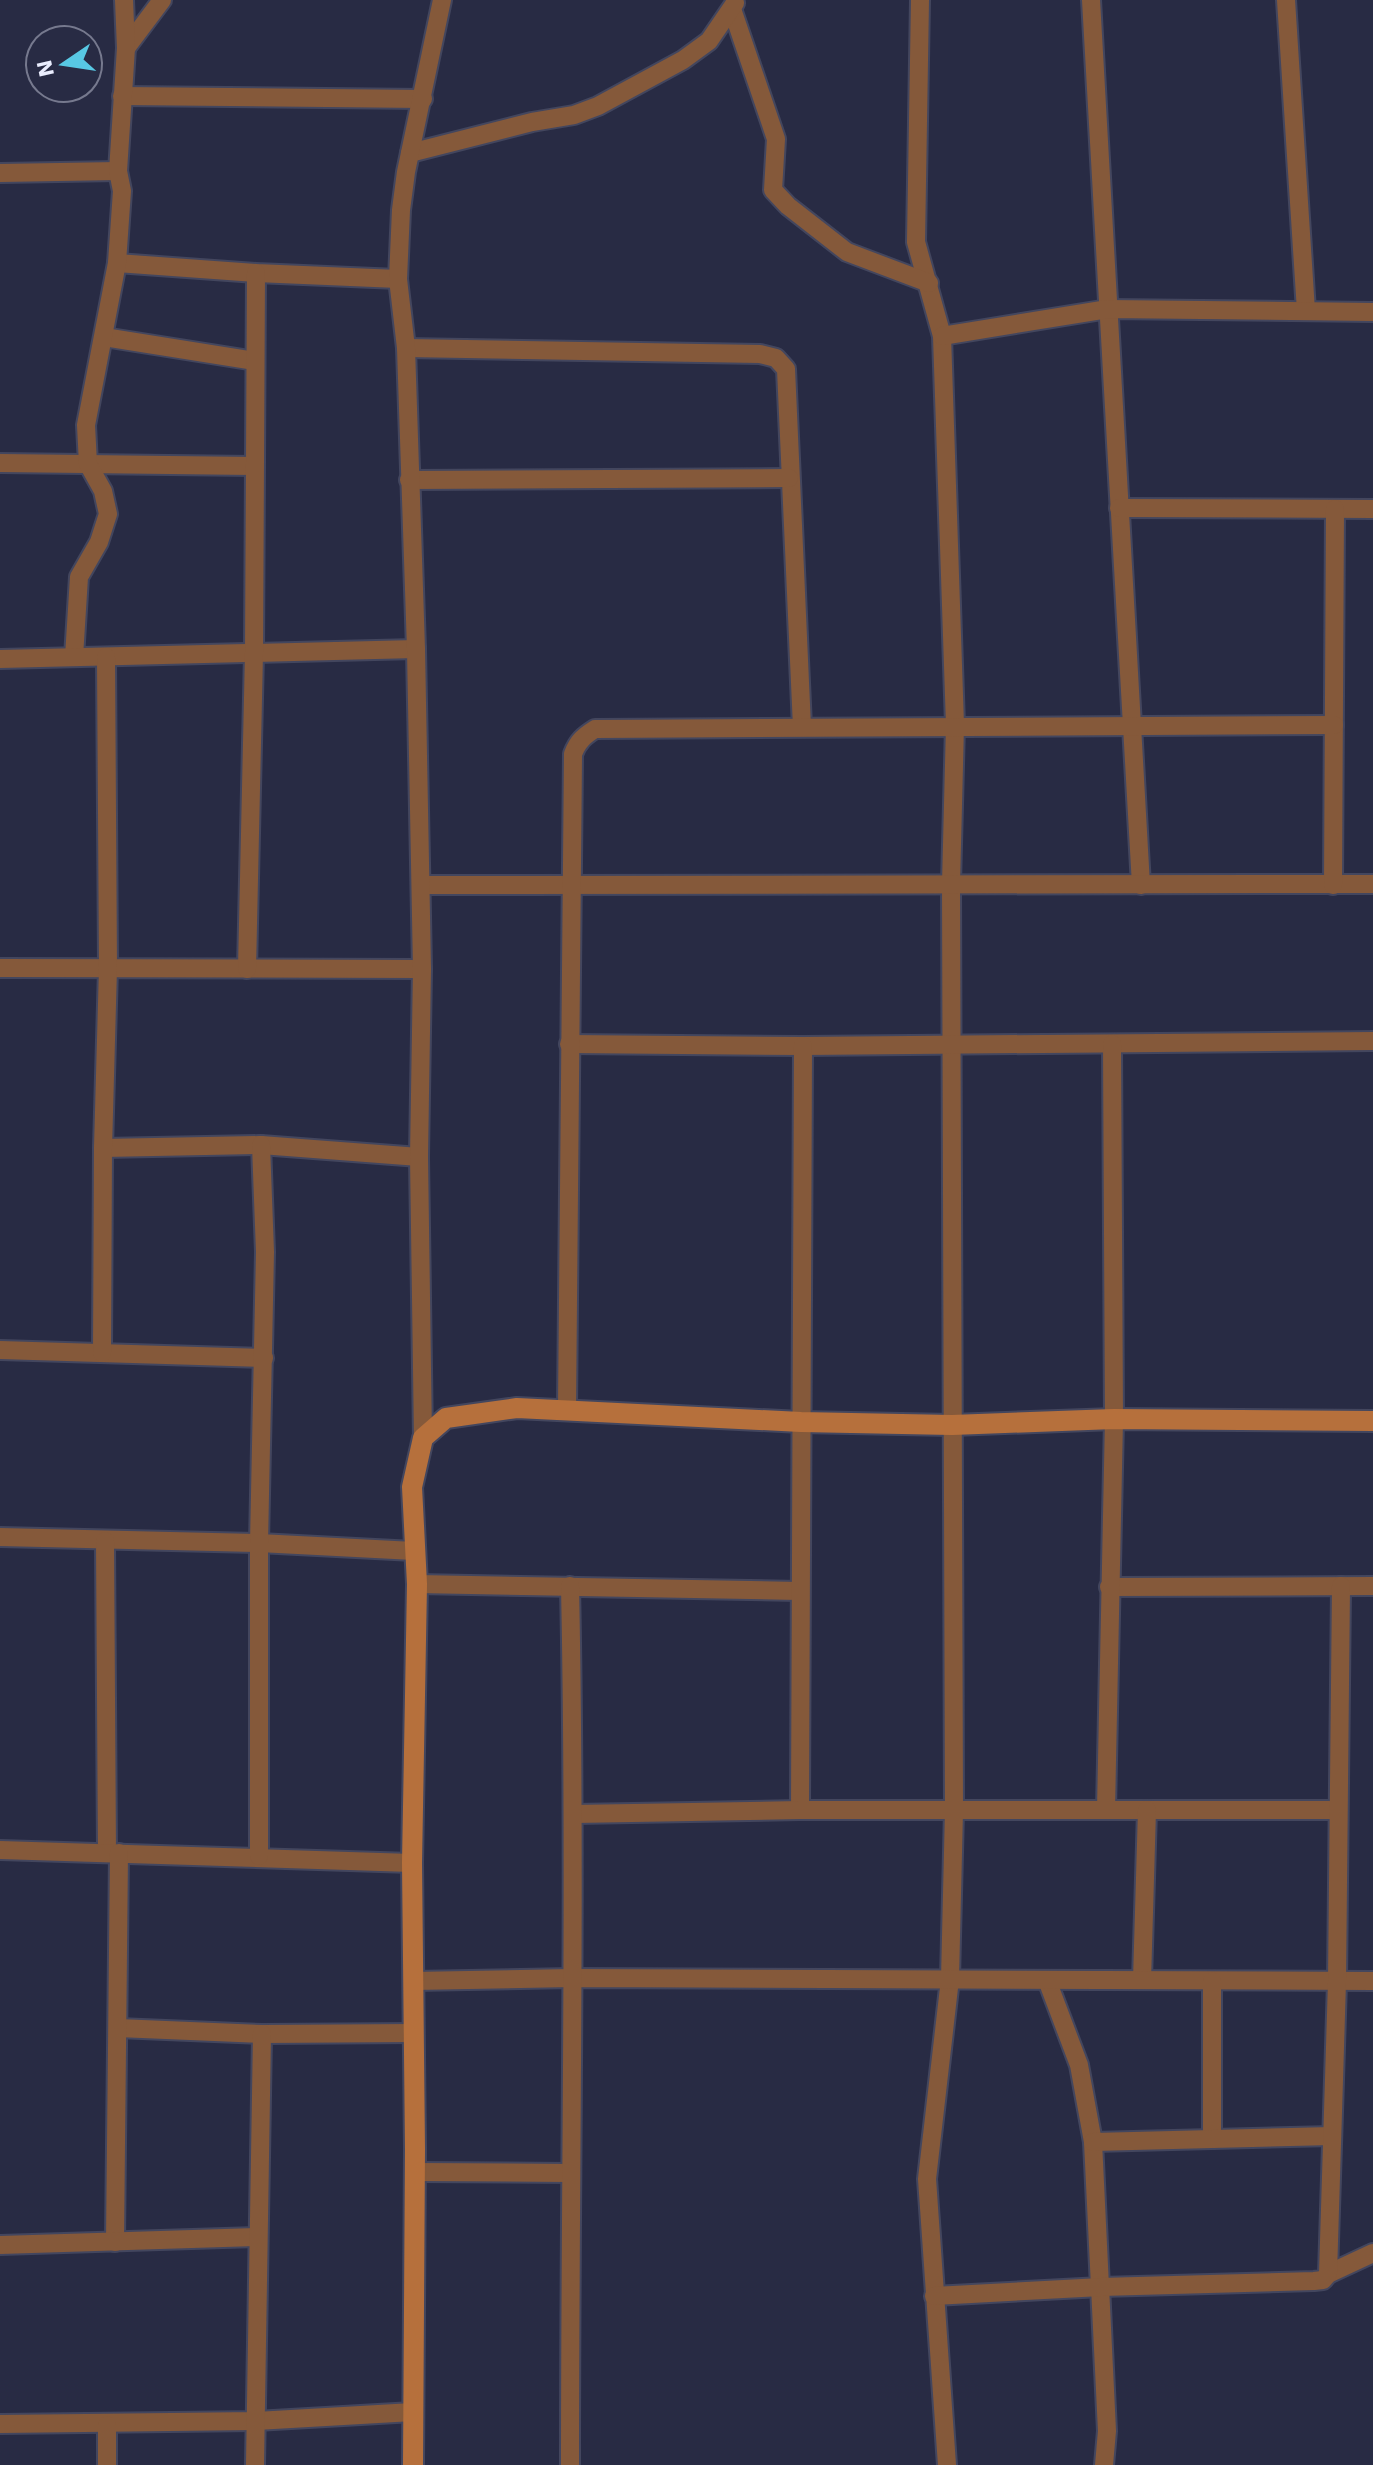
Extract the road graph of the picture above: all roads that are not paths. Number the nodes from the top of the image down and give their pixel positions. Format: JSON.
{"nodes":[{"id":1,"x":124,"y":0,"type":"edge"},
{"id":2,"x":162,"y":0,"type":"edge"},
{"id":3,"x":442,"y":0,"type":"edge"},
{"id":4,"x":920,"y":0,"type":"edge"},
{"id":5,"x":1091,"y":0,"type":"edge"},
{"id":6,"x":1286,"y":0,"type":"edge"},
{"id":7,"x":734,"y":4,"type":"edge"},
{"id":8,"x":126,"y":48,"type":"junction"},
{"id":9,"x":122,"y":96,"type":"junction"},
{"id":10,"x":423,"y":99,"type":"junction"},
{"id":11,"x":410,"y":153,"type":"junction"},
{"id":12,"x":118,"y":171,"type":"junction"},
{"id":13,"x":0,"y":173,"type":"edge"},
{"id":14,"x":117,"y":263,"type":"junction"},
{"id":15,"x":256,"y":273,"type":"junction"},
{"id":16,"x":398,"y":279,"type":"junction"},
{"id":17,"x":929,"y":283,"type":"junction"},
{"id":18,"x":1108,"y":309,"type":"junction"},
{"id":19,"x":1306,"y":311,"type":"junction"},
{"id":20,"x":1373,"y":312,"type":"edge"},
{"id":21,"x":942,"y":336,"type":"junction"},
{"id":22,"x":104,"y":337,"type":"junction"},
{"id":23,"x":406,"y":348,"type":"junction"},
{"id":24,"x":255,"y":361,"type":"junction"},
{"id":25,"x":0,"y":463,"type":"edge"},
{"id":26,"x":88,"y":464,"type":"junction"},
{"id":27,"x":254,"y":466,"type":"junction"},
{"id":28,"x":789,"y":478,"type":"junction"},
{"id":29,"x":409,"y":480,"type":"junction"},
{"id":30,"x":1119,"y":508,"type":"junction"},
{"id":31,"x":1335,"y":509,"type":"junction"},
{"id":32,"x":1373,"y":509,"type":"edge"},
{"id":33,"x":416,"y":649,"type":"junction"},
{"id":34,"x":254,"y":653,"type":"junction"},
{"id":35,"x":74,"y":657,"type":"junction"},
{"id":36,"x":106,"y":657,"type":"junction"},
{"id":37,"x":0,"y":659,"type":"edge"},
{"id":38,"x":955,"y":725,"type":"junction"},
{"id":39,"x":1334,"y":725,"type":"junction"},
{"id":40,"x":802,"y":727,"type":"junction"},
{"id":41,"x":1132,"y":727,"type":"junction"},
{"id":42,"x":951,"y":884,"type":"junction"},
{"id":43,"x":1373,"y":884,"type":"edge"},
{"id":44,"x":421,"y":885,"type":"junction"},
{"id":45,"x":1141,"y":885,"type":"junction"},
{"id":46,"x":1333,"y":885,"type":"junction"},
{"id":47,"x":571,"y":886,"type":"junction"},
{"id":48,"x":0,"y":968,"type":"edge"},
{"id":49,"x":108,"y":968,"type":"junction"},
{"id":50,"x":247,"y":969,"type":"junction"},
{"id":51,"x":422,"y":969,"type":"junction"},
{"id":52,"x":1373,"y":1041,"type":"edge"},
{"id":53,"x":569,"y":1044,"type":"junction"},
{"id":54,"x":953,"y":1044,"type":"junction"},
{"id":55,"x":1112,"y":1044,"type":"junction"},
{"id":56,"x":803,"y":1046,"type":"junction"},
{"id":57,"x":261,"y":1145,"type":"junction"},
{"id":58,"x":103,"y":1148,"type":"junction"},
{"id":59,"x":419,"y":1157,"type":"junction"},
{"id":60,"x":0,"y":1350,"type":"edge"},
{"id":61,"x":102,"y":1353,"type":"junction"},
{"id":62,"x":264,"y":1358,"type":"junction"},
{"id":63,"x":567,"y":1409,"type":"junction"},
{"id":64,"x":1114,"y":1419,"type":"junction"},
{"id":65,"x":1373,"y":1421,"type":"edge"},
{"id":66,"x":801,"y":1422,"type":"junction"},
{"id":67,"x":952,"y":1425,"type":"junction"},
{"id":68,"x":423,"y":1438,"type":"junction"},
{"id":69,"x":0,"y":1537,"type":"edge"},
{"id":70,"x":105,"y":1541,"type":"junction"},
{"id":71,"x":259,"y":1543,"type":"junction"},
{"id":72,"x":414,"y":1551,"type":"junction"},
{"id":73,"x":417,"y":1584,"type":"junction"},
{"id":74,"x":570,"y":1586,"type":"junction"},
{"id":75,"x":1341,"y":1586,"type":"junction"},
{"id":76,"x":1373,"y":1586,"type":"edge"},
{"id":77,"x":1109,"y":1587,"type":"junction"},
{"id":78,"x":799,"y":1591,"type":"junction"},
{"id":79,"x":800,"y":1810,"type":"junction"},
{"id":80,"x":954,"y":1810,"type":"junction"},
{"id":81,"x":1106,"y":1810,"type":"junction"},
{"id":82,"x":1147,"y":1810,"type":"junction"},
{"id":83,"x":1338,"y":1810,"type":"junction"},
{"id":84,"x":574,"y":1814,"type":"junction"},
{"id":85,"x":0,"y":1850,"type":"edge"},
{"id":86,"x":113,"y":1853,"type":"junction"},
{"id":87,"x":259,"y":1856,"type":"junction"},
{"id":88,"x":412,"y":1863,"type":"junction"},
{"id":89,"x":571,"y":1978,"type":"junction"},
{"id":90,"x":950,"y":1979,"type":"junction"},
{"id":91,"x":1047,"y":1980,"type":"junction"},
{"id":92,"x":1142,"y":1980,"type":"junction"},
{"id":93,"x":413,"y":1981,"type":"junction"},
{"id":94,"x":1212,"y":1981,"type":"junction"},
{"id":95,"x":1373,"y":1981,"type":"edge"},
{"id":96,"x":1337,"y":1982,"type":"junction"},
{"id":97,"x":118,"y":2028,"type":"junction"},
{"id":98,"x":414,"y":2033,"type":"junction"},
{"id":99,"x":262,"y":2034,"type":"junction"},
{"id":100,"x":1332,"y":2136,"type":"junction"},
{"id":101,"x":1212,"y":2139,"type":"junction"},
{"id":102,"x":1093,"y":2142,"type":"junction"},
{"id":103,"x":415,"y":2172,"type":"junction"},
{"id":104,"x":570,"y":2173,"type":"junction"},
{"id":105,"x":257,"y":2237,"type":"junction"},
{"id":106,"x":115,"y":2242,"type":"junction"},
{"id":107,"x":0,"y":2245,"type":"edge"},
{"id":108,"x":1373,"y":2253,"type":"edge"},
{"id":109,"x":1328,"y":2274,"type":"junction"},
{"id":110,"x":1101,"y":2287,"type":"junction"},
{"id":111,"x":934,"y":2296,"type":"junction"},
{"id":112,"x":413,"y":2412,"type":"junction"},
{"id":113,"x":256,"y":2421,"type":"junction"},
{"id":114,"x":0,"y":2424,"type":"edge"},
{"id":115,"x":107,"y":2425,"type":"junction"},
{"id":116,"x":107,"y":2465,"type":"edge"},
{"id":117,"x":255,"y":2465,"type":"edge"},
{"id":118,"x":413,"y":2465,"type":"edge"},
{"id":119,"x":570,"y":2465,"type":"edge"},
{"id":120,"x":947,"y":2465,"type":"edge"},
{"id":121,"x":1104,"y":2465,"type":"edge"}],
"edges":[{"from":1,"to":8,"type":"street"},
{"from":2,"to":8,"type":"street"},
{"from":3,"to":10,"type":"street"},
{"from":4,"to":17,"type":"street"},
{"from":5,"to":18,"type":"street"},
{"from":6,"to":19,"type":"street"},
{"from":7,"to":11,"type":"street"},
{"from":7,"to":17,"type":"street"},
{"from":8,"to":9,"type":"street"},
{"from":9,"to":10,"type":"street"},
{"from":9,"to":12,"type":"street"},
{"from":10,"to":11,"type":"street"},
{"from":11,"to":16,"type":"street"},
{"from":12,"to":13,"type":"street"},
{"from":12,"to":14,"type":"street"},
{"from":14,"to":15,"type":"street"},
{"from":14,"to":22,"type":"street"},
{"from":15,"to":16,"type":"street"},
{"from":15,"to":24,"type":"street"},
{"from":16,"to":23,"type":"street"},
{"from":17,"to":21,"type":"street"},
{"from":18,"to":19,"type":"street"},
{"from":18,"to":21,"type":"street"},
{"from":18,"to":30,"type":"street"},
{"from":19,"to":20,"type":"street"},
{"from":21,"to":38,"type":"street"},
{"from":22,"to":24,"type":"street"},
{"from":22,"to":26,"type":"street"},
{"from":23,"to":28,"type":"street"},
{"from":23,"to":29,"type":"street"},
{"from":24,"to":27,"type":"street"},
{"from":25,"to":26,"type":"street"},
{"from":26,"to":27,"type":"street"},
{"from":26,"to":35,"type":"street"},
{"from":27,"to":34,"type":"street"},
{"from":28,"to":29,"type":"street"},
{"from":28,"to":40,"type":"street"},
{"from":29,"to":33,"type":"street"},
{"from":30,"to":31,"type":"street"},
{"from":30,"to":41,"type":"street"},
{"from":31,"to":32,"type":"street"},
{"from":31,"to":39,"type":"street"},
{"from":33,"to":34,"type":"street"},
{"from":33,"to":44,"type":"street"},
{"from":34,"to":36,"type":"street"},
{"from":34,"to":50,"type":"street"},
{"from":35,"to":36,"type":"street"},
{"from":35,"to":37,"type":"street"},
{"from":36,"to":49,"type":"street"},
{"from":38,"to":40,"type":"street"},
{"from":38,"to":41,"type":"street"},
{"from":38,"to":42,"type":"street"},
{"from":39,"to":41,"type":"street"},
{"from":39,"to":46,"type":"street"},
{"from":40,"to":47,"type":"street"},
{"from":41,"to":45,"type":"street"},
{"from":42,"to":45,"type":"street"},
{"from":42,"to":47,"type":"street"},
{"from":42,"to":54,"type":"street"},
{"from":43,"to":46,"type":"street"},
{"from":44,"to":47,"type":"street"},
{"from":44,"to":51,"type":"street"},
{"from":45,"to":46,"type":"street"},
{"from":47,"to":53,"type":"street"},
{"from":48,"to":49,"type":"street"},
{"from":49,"to":50,"type":"street"},
{"from":49,"to":58,"type":"street"},
{"from":50,"to":51,"type":"street"},
{"from":51,"to":59,"type":"street"},
{"from":52,"to":55,"type":"street"},
{"from":53,"to":56,"type":"street"},
{"from":53,"to":63,"type":"street"},
{"from":54,"to":55,"type":"street"},
{"from":54,"to":56,"type":"street"},
{"from":54,"to":67,"type":"street"},
{"from":55,"to":64,"type":"street"},
{"from":56,"to":66,"type":"street"},
{"from":57,"to":58,"type":"street"},
{"from":57,"to":59,"type":"street"},
{"from":57,"to":62,"type":"street"},
{"from":58,"to":61,"type":"street"},
{"from":59,"to":68,"type":"street"},
{"from":60,"to":61,"type":"street"},
{"from":61,"to":62,"type":"street"},
{"from":62,"to":71,"type":"street"},
{"from":63,"to":66,"type":"street"},
{"from":63,"to":68,"type":"street"},
{"from":64,"to":65,"type":"street"},
{"from":64,"to":67,"type":"street"},
{"from":64,"to":77,"type":"street"},
{"from":66,"to":67,"type":"street"},
{"from":66,"to":78,"type":"street"},
{"from":67,"to":80,"type":"street"},
{"from":68,"to":72,"type":"street"},
{"from":69,"to":70,"type":"street"},
{"from":70,"to":71,"type":"street"},
{"from":70,"to":86,"type":"street"},
{"from":71,"to":72,"type":"street"},
{"from":71,"to":87,"type":"street"},
{"from":72,"to":73,"type":"street"},
{"from":73,"to":74,"type":"street"},
{"from":73,"to":88,"type":"street"},
{"from":74,"to":78,"type":"street"},
{"from":74,"to":84,"type":"street"},
{"from":75,"to":76,"type":"street"},
{"from":75,"to":77,"type":"street"},
{"from":75,"to":83,"type":"street"},
{"from":77,"to":81,"type":"street"},
{"from":78,"to":79,"type":"street"},
{"from":79,"to":80,"type":"street"},
{"from":79,"to":84,"type":"street"},
{"from":80,"to":81,"type":"street"},
{"from":80,"to":90,"type":"street"},
{"from":81,"to":82,"type":"street"},
{"from":82,"to":83,"type":"street"},
{"from":82,"to":92,"type":"street"},
{"from":83,"to":96,"type":"street"},
{"from":84,"to":89,"type":"street"},
{"from":85,"to":86,"type":"street"},
{"from":86,"to":87,"type":"street"},
{"from":86,"to":97,"type":"street"},
{"from":87,"to":88,"type":"street"},
{"from":88,"to":93,"type":"street"},
{"from":89,"to":90,"type":"street"},
{"from":89,"to":93,"type":"street"},
{"from":89,"to":104,"type":"street"},
{"from":90,"to":91,"type":"street"},
{"from":90,"to":111,"type":"street"},
{"from":91,"to":92,"type":"street"},
{"from":91,"to":102,"type":"street"},
{"from":92,"to":94,"type":"street"},
{"from":93,"to":98,"type":"street"},
{"from":94,"to":96,"type":"street"},
{"from":94,"to":101,"type":"street"},
{"from":95,"to":96,"type":"street"},
{"from":96,"to":100,"type":"street"},
{"from":97,"to":99,"type":"street"},
{"from":97,"to":106,"type":"street"},
{"from":98,"to":99,"type":"street"},
{"from":98,"to":103,"type":"street"},
{"from":99,"to":105,"type":"street"},
{"from":100,"to":101,"type":"street"},
{"from":100,"to":109,"type":"street"},
{"from":101,"to":102,"type":"street"},
{"from":102,"to":110,"type":"street"},
{"from":103,"to":104,"type":"street"},
{"from":103,"to":112,"type":"street"},
{"from":104,"to":119,"type":"street"},
{"from":105,"to":106,"type":"street"},
{"from":105,"to":113,"type":"street"},
{"from":106,"to":107,"type":"street"},
{"from":108,"to":109,"type":"street"},
{"from":109,"to":110,"type":"street"},
{"from":110,"to":111,"type":"street"},
{"from":110,"to":121,"type":"street"},
{"from":111,"to":120,"type":"street"},
{"from":112,"to":113,"type":"street"},
{"from":112,"to":118,"type":"street"},
{"from":113,"to":115,"type":"street"},
{"from":113,"to":117,"type":"street"},
{"from":114,"to":115,"type":"street"},
{"from":115,"to":116,"type":"street"}]}
